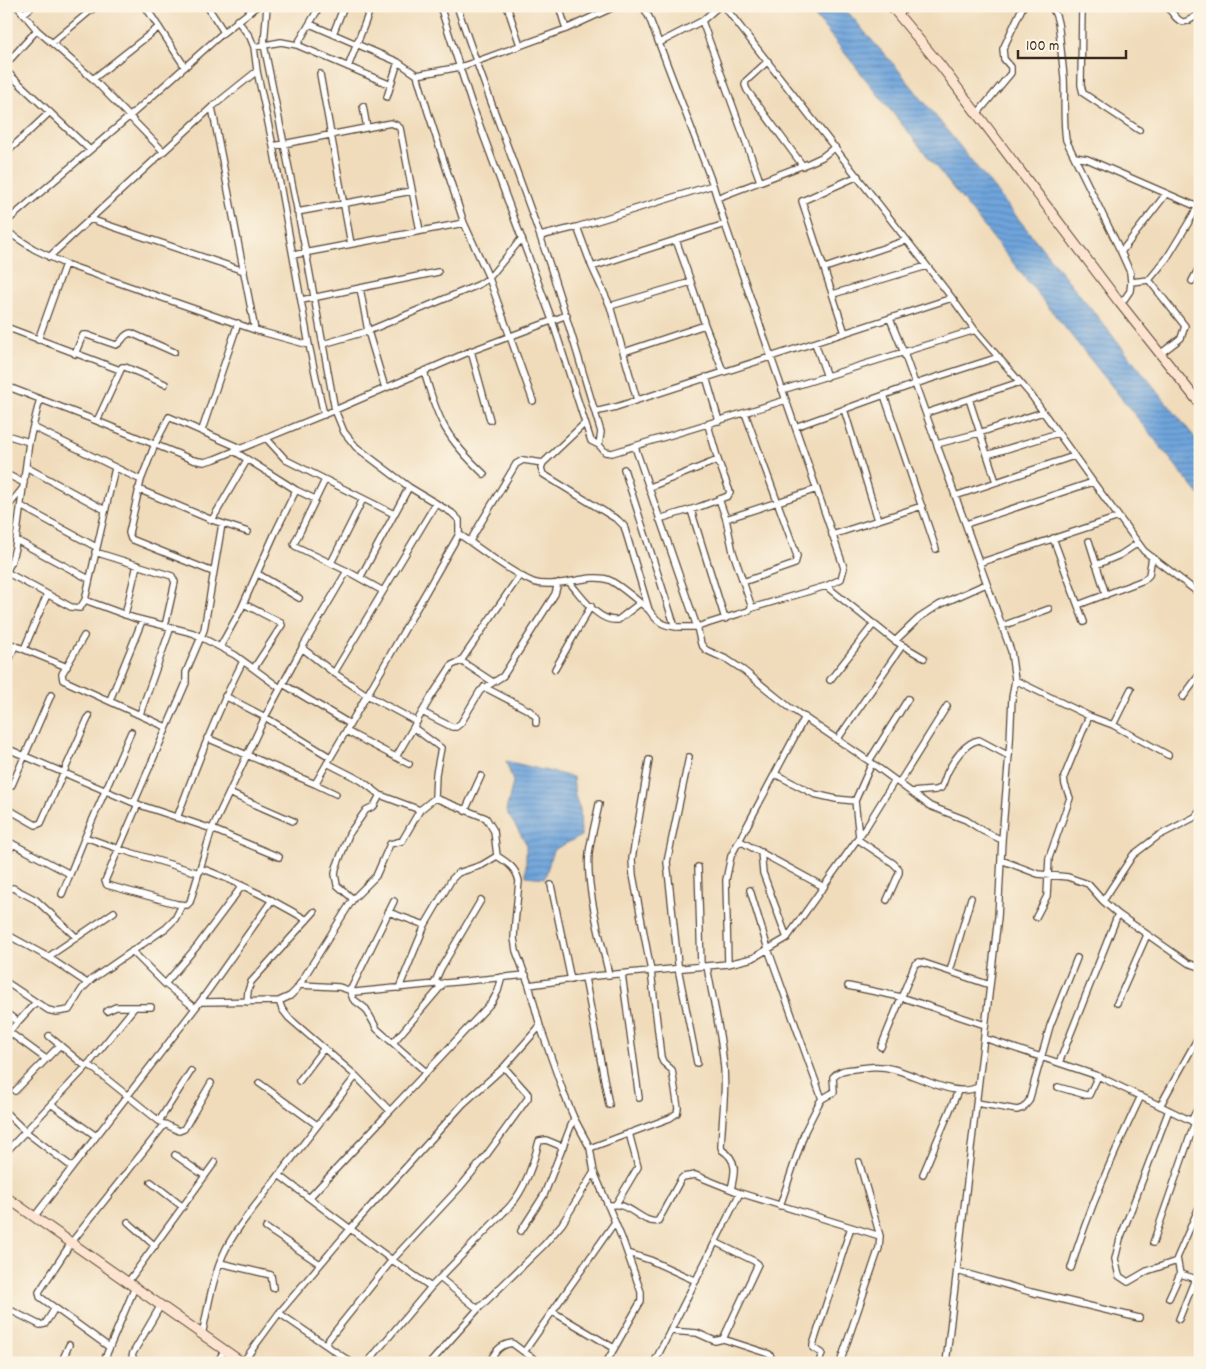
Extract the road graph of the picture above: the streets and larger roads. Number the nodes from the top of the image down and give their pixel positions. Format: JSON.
{"nodes":[{"id":1,"x":17,"y":6,"type":"edge"},
{"id":2,"x":33,"y":6,"type":"edge"},
{"id":3,"x":96,"y":6,"type":"edge"},
{"id":4,"x":145,"y":6,"type":"edge"},
{"id":5,"x":206,"y":6,"type":"edge"},
{"id":6,"x":267,"y":6,"type":"edge"},
{"id":7,"x":320,"y":6,"type":"edge"},
{"id":8,"x":344,"y":6,"type":"edge"},
{"id":9,"x":440,"y":6,"type":"edge"},
{"id":10,"x":457,"y":6,"type":"edge"},
{"id":11,"x":507,"y":6,"type":"edge"},
{"id":12,"x":559,"y":6,"type":"edge"},
{"id":13,"x":616,"y":6,"type":"edge"},
{"id":14,"x":642,"y":6,"type":"edge"},
{"id":15,"x":719,"y":6,"type":"edge"},
{"id":16,"x":724,"y":6,"type":"edge"},
{"id":17,"x":891,"y":6,"type":"edge"},
{"id":18,"x":908,"y":6,"type":"edge"},
{"id":19,"x":1023,"y":6,"type":"edge"},
{"id":20,"x":1052,"y":6,"type":"edge"},
{"id":21,"x":1082,"y":6,"type":"edge"},
{"id":22,"x":1167,"y":6,"type":"edge"},
{"id":23,"x":254,"y":7,"type":"edge"},
{"id":24,"x":1200,"y":13,"type":"edge"},
{"id":25,"x":24,"y":14,"type":"junction"},
{"id":26,"x":368,"y":15,"type":"dead end"},
{"id":27,"x":898,"y":15,"type":"junction"},
{"id":28,"x":237,"y":20,"type":"junction"},
{"id":29,"x":702,"y":21,"type":"junction"},
{"id":30,"x":310,"y":24,"type":"junction"},
{"id":31,"x":159,"y":27,"type":"junction"},
{"id":32,"x":566,"y":28,"type":"junction"},
{"id":33,"x":37,"y":30,"type":"junction"},
{"id":34,"x":224,"y":32,"type":"junction"},
{"id":35,"x":333,"y":34,"type":"junction"},
{"id":36,"x":52,"y":43,"type":"junction"},
{"id":37,"x":659,"y":43,"type":"junction"},
{"id":38,"x":357,"y":44,"type":"junction"},
{"id":39,"x":264,"y":45,"type":"junction"},
{"id":40,"x":297,"y":45,"type":"junction"},
{"id":41,"x":520,"y":45,"type":"junction"},
{"id":42,"x":254,"y":48,"type":"junction"},
{"id":43,"x":398,"y":62,"type":"junction"},
{"id":44,"x":475,"y":62,"type":"junction"},
{"id":45,"x":768,"y":62,"type":"junction"},
{"id":46,"x":6,"y":64,"type":"edge"},
{"id":47,"x":186,"y":66,"type":"junction"},
{"id":48,"x":348,"y":67,"type":"junction"},
{"id":49,"x":460,"y":67,"type":"junction"},
{"id":50,"x":6,"y":71,"type":"edge"},
{"id":51,"x":257,"y":71,"type":"junction"},
{"id":52,"x":320,"y":74,"type":"dead end"},
{"id":53,"x":418,"y":75,"type":"junction"},
{"id":54,"x":93,"y":79,"type":"junction"},
{"id":55,"x":391,"y":85,"type":"junction"},
{"id":56,"x":387,"y":97,"type":"dead end"},
{"id":57,"x":363,"y":106,"type":"dead end"},
{"id":58,"x":212,"y":107,"type":"junction"},
{"id":59,"x":50,"y":112,"type":"junction"},
{"id":60,"x":977,"y":114,"type":"junction"},
{"id":61,"x":130,"y":116,"type":"junction"},
{"id":62,"x":367,"y":128,"type":"junction"},
{"id":63,"x":1139,"y":130,"type":"dead end"},
{"id":64,"x":330,"y":134,"type":"junction"},
{"id":65,"x":284,"y":144,"type":"junction"},
{"id":66,"x":273,"y":146,"type":"junction"},
{"id":67,"x":835,"y":147,"type":"junction"},
{"id":68,"x":90,"y":150,"type":"junction"},
{"id":69,"x":163,"y":151,"type":"junction"},
{"id":70,"x":6,"y":153,"type":"edge"},
{"id":71,"x":1075,"y":157,"type":"junction"},
{"id":72,"x":803,"y":166,"type":"junction"},
{"id":73,"x":858,"y":176,"type":"junction"},
{"id":74,"x":760,"y":182,"type":"junction"},
{"id":75,"x":713,"y":185,"type":"junction"},
{"id":76,"x":412,"y":191,"type":"junction"},
{"id":77,"x":1166,"y":194,"type":"junction"},
{"id":78,"x":717,"y":198,"type":"junction"},
{"id":79,"x":344,"y":204,"type":"junction"},
{"id":80,"x":1199,"y":208,"type":"edge"},
{"id":81,"x":297,"y":212,"type":"junction"},
{"id":82,"x":90,"y":219,"type":"junction"},
{"id":83,"x":6,"y":222,"type":"edge"},
{"id":84,"x":464,"y":223,"type":"junction"},
{"id":85,"x":725,"y":224,"type":"junction"},
{"id":86,"x":578,"y":227,"type":"junction"},
{"id":87,"x":420,"y":230,"type":"junction"},
{"id":88,"x":6,"y":231,"type":"edge"},
{"id":89,"x":540,"y":236,"type":"junction"},
{"id":90,"x":522,"y":238,"type":"junction"},
{"id":91,"x":676,"y":240,"type":"junction"},
{"id":92,"x":908,"y":240,"type":"junction"},
{"id":93,"x":351,"y":244,"type":"junction"},
{"id":94,"x":1121,"y":252,"type":"junction"},
{"id":95,"x":306,"y":253,"type":"junction"},
{"id":96,"x":293,"y":255,"type":"junction"},
{"id":97,"x":48,"y":257,"type":"junction"},
{"id":98,"x":65,"y":264,"type":"junction"},
{"id":99,"x":927,"y":266,"type":"junction"},
{"id":100,"x":1200,"y":266,"type":"edge"},
{"id":101,"x":592,"y":267,"type":"junction"},
{"id":102,"x":825,"y":268,"type":"junction"},
{"id":103,"x":244,"y":271,"type":"junction"},
{"id":104,"x":438,"y":272,"type":"dead end"},
{"id":105,"x":489,"y":278,"type":"junction"},
{"id":106,"x":1149,"y":280,"type":"junction"},
{"id":107,"x":1192,"y":281,"type":"dead end"},
{"id":108,"x":692,"y":282,"type":"junction"},
{"id":109,"x":1131,"y":282,"type":"junction"},
{"id":110,"x":360,"y":288,"type":"junction"},
{"id":111,"x":833,"y":294,"type":"junction"},
{"id":112,"x":314,"y":297,"type":"junction"},
{"id":113,"x":952,"y":298,"type":"junction"},
{"id":114,"x":302,"y":300,"type":"junction"},
{"id":115,"x":1121,"y":304,"type":"junction"},
{"id":116,"x":610,"y":306,"type":"junction"},
{"id":117,"x":567,"y":315,"type":"junction"},
{"id":118,"x":890,"y":319,"type":"junction"},
{"id":119,"x":552,"y":320,"type":"junction"},
{"id":120,"x":238,"y":323,"type":"junction"},
{"id":121,"x":705,"y":325,"type":"junction"},
{"id":122,"x":6,"y":327,"type":"edge"},
{"id":123,"x":256,"y":330,"type":"junction"},
{"id":124,"x":975,"y":330,"type":"junction"},
{"id":125,"x":368,"y":331,"type":"junction"},
{"id":126,"x":846,"y":333,"type":"junction"},
{"id":127,"x":509,"y":336,"type":"junction"},
{"id":128,"x":38,"y":340,"type":"junction"},
{"id":129,"x":815,"y":342,"type":"junction"},
{"id":130,"x":323,"y":344,"type":"junction"},
{"id":131,"x":309,"y":345,"type":"junction"},
{"id":132,"x":471,"y":351,"type":"junction"},
{"id":133,"x":174,"y":352,"type":"dead end"},
{"id":134,"x":624,"y":352,"type":"junction"},
{"id":135,"x":904,"y":353,"type":"junction"},
{"id":136,"x":75,"y":354,"type":"junction"},
{"id":137,"x":1160,"y":354,"type":"junction"},
{"id":138,"x":772,"y":357,"type":"junction"},
{"id":139,"x":999,"y":357,"type":"junction"},
{"id":140,"x":120,"y":370,"type":"junction"},
{"id":141,"x":424,"y":371,"type":"junction"},
{"id":142,"x":723,"y":371,"type":"junction"},
{"id":143,"x":706,"y":377,"type":"junction"},
{"id":144,"x":827,"y":377,"type":"junction"},
{"id":145,"x":1020,"y":382,"type":"junction"},
{"id":146,"x":165,"y":384,"type":"dead end"},
{"id":147,"x":915,"y":384,"type":"junction"},
{"id":148,"x":6,"y":386,"type":"edge"},
{"id":149,"x":385,"y":388,"type":"junction"},
{"id":150,"x":782,"y":390,"type":"junction"},
{"id":151,"x":884,"y":395,"type":"junction"},
{"id":152,"x":40,"y":398,"type":"junction"},
{"id":153,"x":968,"y":399,"type":"junction"},
{"id":154,"x":637,"y":400,"type":"junction"},
{"id":155,"x":786,"y":400,"type":"junction"},
{"id":156,"x":533,"y":401,"type":"dead end"},
{"id":157,"x":1200,"y":404,"type":"edge"},
{"id":158,"x":844,"y":409,"type":"junction"},
{"id":159,"x":335,"y":410,"type":"junction"},
{"id":160,"x":595,"y":412,"type":"junction"},
{"id":161,"x":1043,"y":412,"type":"junction"},
{"id":162,"x":745,"y":413,"type":"junction"},
{"id":163,"x":926,"y":413,"type":"junction"},
{"id":164,"x":324,"y":415,"type":"junction"},
{"id":165,"x":97,"y":420,"type":"junction"},
{"id":166,"x":490,"y":420,"type":"dead end"},
{"id":167,"x":720,"y":421,"type":"junction"},
{"id":168,"x":584,"y":424,"type":"junction"},
{"id":169,"x":708,"y":425,"type":"junction"},
{"id":170,"x":33,"y":426,"type":"junction"},
{"id":171,"x":795,"y":426,"type":"junction"},
{"id":172,"x":202,"y":430,"type":"junction"},
{"id":173,"x":980,"y":433,"type":"junction"},
{"id":174,"x":1058,"y":433,"type":"junction"},
{"id":175,"x":6,"y":436,"type":"edge"},
{"id":176,"x":266,"y":438,"type":"junction"},
{"id":177,"x":30,"y":442,"type":"junction"},
{"id":178,"x":155,"y":444,"type":"junction"},
{"id":179,"x":937,"y":444,"type":"junction"},
{"id":180,"x":598,"y":445,"type":"junction"},
{"id":181,"x":635,"y":447,"type":"junction"},
{"id":182,"x":240,"y":448,"type":"junction"},
{"id":183,"x":234,"y":451,"type":"junction"},
{"id":184,"x":987,"y":455,"type":"junction"},
{"id":185,"x":1074,"y":456,"type":"junction"},
{"id":186,"x":247,"y":460,"type":"junction"},
{"id":187,"x":718,"y":460,"type":"junction"},
{"id":188,"x":543,"y":463,"type":"junction"},
{"id":189,"x":26,"y":467,"type":"junction"},
{"id":190,"x":115,"y":468,"type":"junction"},
{"id":191,"x":624,"y":469,"type":"dead end"},
{"id":192,"x":6,"y":474,"type":"edge"},
{"id":193,"x":484,"y":474,"type":"dead end"},
{"id":194,"x":140,"y":480,"type":"junction"},
{"id":195,"x":325,"y":480,"type":"junction"},
{"id":196,"x":996,"y":482,"type":"junction"},
{"id":197,"x":1093,"y":482,"type":"junction"},
{"id":198,"x":24,"y":485,"type":"junction"},
{"id":199,"x":650,"y":486,"type":"junction"},
{"id":200,"x":409,"y":487,"type":"junction"},
{"id":201,"x":138,"y":489,"type":"junction"},
{"id":202,"x":817,"y":489,"type":"junction"},
{"id":203,"x":296,"y":490,"type":"junction"},
{"id":204,"x":956,"y":496,"type":"junction"},
{"id":205,"x":315,"y":499,"type":"junction"},
{"id":206,"x":363,"y":499,"type":"junction"},
{"id":207,"x":719,"y":499,"type":"junction"},
{"id":208,"x":778,"y":502,"type":"junction"},
{"id":209,"x":436,"y":504,"type":"junction"},
{"id":210,"x":21,"y":506,"type":"junction"},
{"id":211,"x":922,"y":506,"type":"junction"},
{"id":212,"x":6,"y":509,"type":"edge"},
{"id":213,"x":105,"y":510,"type":"junction"},
{"id":214,"x":691,"y":510,"type":"junction"},
{"id":215,"x":394,"y":514,"type":"junction"},
{"id":216,"x":1119,"y":517,"type":"junction"},
{"id":217,"x":659,"y":518,"type":"junction"},
{"id":218,"x":726,"y":519,"type":"junction"},
{"id":219,"x":212,"y":520,"type":"junction"},
{"id":220,"x":878,"y":520,"type":"junction"},
{"id":221,"x":222,"y":524,"type":"junction"},
{"id":222,"x":966,"y":524,"type":"junction"},
{"id":223,"x":248,"y":532,"type":"dead end"},
{"id":224,"x":458,"y":534,"type":"junction"},
{"id":225,"x":832,"y":535,"type":"junction"},
{"id":226,"x":1054,"y":538,"type":"junction"},
{"id":227,"x":16,"y":540,"type":"junction"},
{"id":228,"x":470,"y":541,"type":"junction"},
{"id":229,"x":1089,"y":541,"type":"dead end"},
{"id":230,"x":1138,"y":543,"type":"junction"},
{"id":231,"x":95,"y":549,"type":"junction"},
{"id":232,"x":936,"y":549,"type":"dead end"},
{"id":233,"x":1152,"y":557,"type":"junction"},
{"id":234,"x":330,"y":563,"type":"junction"},
{"id":235,"x":979,"y":563,"type":"junction"},
{"id":236,"x":137,"y":565,"type":"junction"},
{"id":237,"x":1096,"y":565,"type":"junction"},
{"id":238,"x":347,"y":571,"type":"junction"},
{"id":239,"x":6,"y":572,"type":"edge"},
{"id":240,"x":213,"y":572,"type":"junction"},
{"id":241,"x":258,"y":574,"type":"junction"},
{"id":242,"x":520,"y":575,"type":"junction"},
{"id":243,"x":360,"y":578,"type":"junction"},
{"id":244,"x":89,"y":579,"type":"junction"},
{"id":245,"x":569,"y":582,"type":"junction"},
{"id":246,"x":743,"y":582,"type":"junction"},
{"id":247,"x":558,"y":583,"type":"junction"},
{"id":248,"x":986,"y":584,"type":"junction"},
{"id":249,"x":826,"y":586,"type":"junction"},
{"id":250,"x":383,"y":591,"type":"junction"},
{"id":251,"x":1200,"y":594,"type":"edge"},
{"id":252,"x":47,"y":595,"type":"junction"},
{"id":253,"x":1106,"y":595,"type":"junction"},
{"id":254,"x":299,"y":598,"type":"dead end"},
{"id":255,"x":85,"y":600,"type":"junction"},
{"id":256,"x":244,"y":604,"type":"junction"},
{"id":257,"x":640,"y":604,"type":"junction"},
{"id":258,"x":1078,"y":605,"type":"junction"},
{"id":259,"x":591,"y":606,"type":"junction"},
{"id":260,"x":752,"y":608,"type":"junction"},
{"id":261,"x":1048,"y":609,"type":"dead end"},
{"id":262,"x":650,"y":610,"type":"junction"},
{"id":263,"x":125,"y":615,"type":"junction"},
{"id":264,"x":725,"y":619,"type":"junction"},
{"id":265,"x":142,"y":620,"type":"junction"},
{"id":266,"x":1084,"y":622,"type":"dead end"},
{"id":267,"x":873,"y":624,"type":"junction"},
{"id":268,"x":168,"y":626,"type":"junction"},
{"id":269,"x":1002,"y":626,"type":"junction"},
{"id":270,"x":675,"y":627,"type":"junction"},
{"id":271,"x":698,"y":628,"type":"junction"},
{"id":272,"x":84,"y":636,"type":"dead end"},
{"id":273,"x":202,"y":637,"type":"junction"},
{"id":274,"x":895,"y":641,"type":"junction"},
{"id":275,"x":6,"y":642,"type":"edge"},
{"id":276,"x":15,"y":646,"type":"junction"},
{"id":277,"x":902,"y":646,"type":"junction"},
{"id":278,"x":220,"y":647,"type":"junction"},
{"id":279,"x":302,"y":648,"type":"junction"},
{"id":280,"x":24,"y":649,"type":"junction"},
{"id":281,"x":924,"y":658,"type":"dead end"},
{"id":282,"x":243,"y":661,"type":"junction"},
{"id":283,"x":461,"y":661,"type":"junction"},
{"id":284,"x":67,"y":666,"type":"junction"},
{"id":285,"x":6,"y":668,"type":"edge"},
{"id":286,"x":254,"y":668,"type":"junction"},
{"id":287,"x":555,"y":669,"type":"dead end"},
{"id":288,"x":334,"y":673,"type":"junction"},
{"id":289,"x":1200,"y":674,"type":"edge"},
{"id":290,"x":830,"y":680,"type":"dead end"},
{"id":291,"x":1015,"y":680,"type":"junction"},
{"id":292,"x":493,"y":682,"type":"junction"},
{"id":293,"x":282,"y":686,"type":"junction"},
{"id":294,"x":484,"y":687,"type":"junction"},
{"id":295,"x":1131,"y":689,"type":"dead end"},
{"id":296,"x":51,"y":695,"type":"dead end"},
{"id":297,"x":367,"y":695,"type":"junction"},
{"id":298,"x":225,"y":696,"type":"junction"},
{"id":299,"x":1183,"y":697,"type":"dead end"},
{"id":300,"x":908,"y":699,"type":"dead end"},
{"id":301,"x":110,"y":700,"type":"junction"},
{"id":302,"x":946,"y":706,"type":"dead end"},
{"id":303,"x":422,"y":712,"type":"junction"},
{"id":304,"x":140,"y":714,"type":"junction"},
{"id":305,"x":88,"y":716,"type":"dead end"},
{"id":306,"x":1089,"y":716,"type":"junction"},
{"id":307,"x":265,"y":717,"type":"junction"},
{"id":308,"x":805,"y":718,"type":"junction"},
{"id":309,"x":536,"y":723,"type":"dead end"},
{"id":310,"x":350,"y":724,"type":"junction"},
{"id":311,"x":416,"y":724,"type":"junction"},
{"id":312,"x":1113,"y":725,"type":"junction"},
{"id":313,"x":166,"y":727,"type":"junction"},
{"id":314,"x":346,"y":731,"type":"junction"},
{"id":315,"x":131,"y":732,"type":"dead end"},
{"id":316,"x":207,"y":738,"type":"junction"},
{"id":317,"x":837,"y":740,"type":"junction"},
{"id":318,"x":6,"y":748,"type":"edge"},
{"id":319,"x":247,"y":754,"type":"junction"},
{"id":320,"x":1168,"y":755,"type":"dead end"},
{"id":321,"x":26,"y":756,"type":"junction"},
{"id":322,"x":1009,"y":756,"type":"junction"},
{"id":323,"x":330,"y":757,"type":"junction"},
{"id":324,"x":396,"y":757,"type":"junction"},
{"id":325,"x":689,"y":757,"type":"dead end"},
{"id":326,"x":649,"y":760,"type":"dead end"},
{"id":327,"x":870,"y":762,"type":"junction"},
{"id":328,"x":327,"y":763,"type":"junction"},
{"id":329,"x":409,"y":764,"type":"dead end"},
{"id":330,"x":63,"y":772,"type":"junction"},
{"id":331,"x":775,"y":774,"type":"junction"},
{"id":332,"x":481,"y":776,"type":"dead end"},
{"id":333,"x":897,"y":781,"type":"junction"},
{"id":334,"x":315,"y":784,"type":"junction"},
{"id":335,"x":12,"y":785,"type":"dead end"},
{"id":336,"x":106,"y":790,"type":"junction"},
{"id":337,"x":911,"y":792,"type":"junction"},
{"id":338,"x":229,"y":793,"type":"junction"},
{"id":339,"x":336,"y":794,"type":"dead end"},
{"id":340,"x":380,"y":795,"type":"junction"},
{"id":341,"x":435,"y":798,"type":"junction"},
{"id":342,"x":854,"y":801,"type":"junction"},
{"id":343,"x":136,"y":803,"type":"junction"},
{"id":344,"x":600,"y":804,"type":"dead end"},
{"id":345,"x":6,"y":808,"type":"edge"},
{"id":346,"x":420,"y":810,"type":"junction"},
{"id":347,"x":465,"y":811,"type":"junction"},
{"id":348,"x":1200,"y":811,"type":"edge"},
{"id":349,"x":178,"y":818,"type":"junction"},
{"id":350,"x":293,"y":821,"type":"dead end"},
{"id":351,"x":212,"y":829,"type":"junction"},
{"id":352,"x":84,"y":837,"type":"junction"},
{"id":353,"x":858,"y":838,"type":"junction"},
{"id":354,"x":6,"y":840,"type":"edge"},
{"id":355,"x":1002,"y":840,"type":"junction"},
{"id":356,"x":740,"y":841,"type":"junction"},
{"id":357,"x":13,"y":844,"type":"junction"},
{"id":358,"x":119,"y":849,"type":"junction"},
{"id":359,"x":760,"y":852,"type":"junction"},
{"id":360,"x":6,"y":855,"type":"edge"},
{"id":361,"x":497,"y":856,"type":"junction"},
{"id":362,"x":279,"y":857,"type":"dead end"},
{"id":363,"x":1001,"y":860,"type":"junction"},
{"id":364,"x":698,"y":867,"type":"dead end"},
{"id":365,"x":200,"y":871,"type":"junction"},
{"id":366,"x":70,"y":874,"type":"junction"},
{"id":367,"x":1048,"y":876,"type":"junction"},
{"id":368,"x":551,"y":885,"type":"dead end"},
{"id":369,"x":242,"y":886,"type":"junction"},
{"id":370,"x":824,"y":887,"type":"junction"},
{"id":371,"x":750,"y":890,"type":"dead end"},
{"id":372,"x":6,"y":893,"type":"edge"},
{"id":373,"x":62,"y":894,"type":"dead end"},
{"id":374,"x":970,"y":898,"type":"dead end"},
{"id":375,"x":353,"y":899,"type":"junction"},
{"id":376,"x":272,"y":900,"type":"junction"},
{"id":377,"x":481,"y":900,"type":"dead end"},
{"id":378,"x":887,"y":900,"type":"dead end"},
{"id":379,"x":394,"y":901,"type":"dead end"},
{"id":380,"x":1103,"y":901,"type":"junction"},
{"id":381,"x":182,"y":905,"type":"junction"},
{"id":382,"x":114,"y":912,"type":"dead end"},
{"id":383,"x":314,"y":912,"type":"dead end"},
{"id":384,"x":388,"y":912,"type":"junction"},
{"id":385,"x":1118,"y":914,"type":"junction"},
{"id":386,"x":1036,"y":917,"type":"dead end"},
{"id":387,"x":307,"y":920,"type":"junction"},
{"id":388,"x":425,"y":925,"type":"junction"},
{"id":389,"x":6,"y":934,"type":"edge"},
{"id":390,"x":1147,"y":935,"type":"junction"},
{"id":391,"x":76,"y":937,"type":"junction"},
{"id":392,"x":787,"y":938,"type":"junction"},
{"id":393,"x":768,"y":949,"type":"junction"},
{"id":394,"x":132,"y":951,"type":"junction"},
{"id":395,"x":48,"y":957,"type":"junction"},
{"id":396,"x":1077,"y":958,"type":"dead end"},
{"id":397,"x":728,"y":964,"type":"junction"},
{"id":398,"x":704,"y":966,"type":"junction"},
{"id":399,"x":1200,"y":967,"type":"edge"},
{"id":400,"x":679,"y":969,"type":"junction"},
{"id":401,"x":651,"y":971,"type":"junction"},
{"id":402,"x":950,"y":971,"type":"junction"},
{"id":403,"x":622,"y":974,"type":"junction"},
{"id":404,"x":526,"y":975,"type":"junction"},
{"id":405,"x":609,"y":975,"type":"junction"},
{"id":406,"x":502,"y":978,"type":"junction"},
{"id":407,"x":585,"y":978,"type":"junction"},
{"id":408,"x":571,"y":980,"type":"junction"},
{"id":409,"x":6,"y":982,"type":"edge"},
{"id":410,"x":87,"y":983,"type":"junction"},
{"id":411,"x":444,"y":983,"type":"junction"},
{"id":412,"x":166,"y":984,"type":"junction"},
{"id":413,"x":434,"y":984,"type":"junction"},
{"id":414,"x":990,"y":984,"type":"junction"},
{"id":415,"x":298,"y":985,"type":"junction"},
{"id":416,"x":529,"y":985,"type":"junction"},
{"id":417,"x":848,"y":986,"type":"dead end"},
{"id":418,"x":399,"y":988,"type":"junction"},
{"id":419,"x":350,"y":991,"type":"junction"},
{"id":420,"x":901,"y":997,"type":"junction"},
{"id":421,"x":279,"y":1001,"type":"junction"},
{"id":422,"x":36,"y":1002,"type":"junction"},
{"id":423,"x":200,"y":1002,"type":"junction"},
{"id":424,"x":247,"y":1002,"type":"junction"},
{"id":425,"x":1117,"y":1003,"type":"dead end"},
{"id":426,"x":151,"y":1007,"type":"dead end"},
{"id":427,"x":134,"y":1008,"type":"junction"},
{"id":428,"x":195,"y":1008,"type":"junction"},
{"id":429,"x":107,"y":1011,"type":"dead end"},
{"id":430,"x":6,"y":1013,"type":"edge"},
{"id":431,"x":17,"y":1021,"type":"junction"},
{"id":432,"x":985,"y":1025,"type":"junction"},
{"id":433,"x":540,"y":1026,"type":"junction"},
{"id":434,"x":8,"y":1033,"type":"edge"},
{"id":435,"x":1200,"y":1034,"type":"edge"},
{"id":436,"x":49,"y":1036,"type":"dead end"},
{"id":437,"x":984,"y":1038,"type":"junction"},
{"id":438,"x":393,"y":1043,"type":"junction"},
{"id":439,"x":60,"y":1046,"type":"junction"},
{"id":440,"x":882,"y":1047,"type":"dead end"},
{"id":441,"x":324,"y":1048,"type":"junction"},
{"id":442,"x":1041,"y":1056,"type":"junction"},
{"id":443,"x":46,"y":1059,"type":"junction"},
{"id":444,"x":697,"y":1063,"type":"dead end"},
{"id":445,"x":1059,"y":1063,"type":"junction"},
{"id":446,"x":87,"y":1065,"type":"junction"},
{"id":447,"x":504,"y":1067,"type":"junction"},
{"id":448,"x":191,"y":1071,"type":"dead end"},
{"id":449,"x":426,"y":1072,"type":"junction"},
{"id":450,"x":356,"y":1076,"type":"junction"},
{"id":451,"x":1098,"y":1076,"type":"junction"},
{"id":452,"x":299,"y":1081,"type":"dead end"},
{"id":453,"x":211,"y":1083,"type":"dead end"},
{"id":454,"x":259,"y":1083,"type":"dead end"},
{"id":455,"x":978,"y":1087,"type":"junction"},
{"id":456,"x":1058,"y":1087,"type":"dead end"},
{"id":457,"x":15,"y":1091,"type":"dead end"},
{"id":458,"x":958,"y":1091,"type":"junction"},
{"id":459,"x":128,"y":1095,"type":"junction"},
{"id":460,"x":1140,"y":1096,"type":"junction"},
{"id":461,"x":639,"y":1098,"type":"dead end"},
{"id":462,"x":822,"y":1099,"type":"junction"},
{"id":463,"x":977,"y":1103,"type":"junction"},
{"id":464,"x":51,"y":1104,"type":"junction"},
{"id":465,"x":1200,"y":1104,"type":"edge"},
{"id":466,"x":608,"y":1105,"type":"dead end"},
{"id":467,"x":1160,"y":1106,"type":"junction"},
{"id":468,"x":1169,"y":1110,"type":"junction"},
{"id":469,"x":390,"y":1111,"type":"junction"},
{"id":470,"x":6,"y":1113,"type":"edge"},
{"id":471,"x":574,"y":1118,"type":"junction"},
{"id":472,"x":162,"y":1122,"type":"junction"},
{"id":473,"x":1195,"y":1123,"type":"edge"},
{"id":474,"x":317,"y":1125,"type":"junction"},
{"id":475,"x":26,"y":1132,"type":"junction"},
{"id":476,"x":629,"y":1133,"type":"junction"},
{"id":477,"x":96,"y":1136,"type":"junction"},
{"id":478,"x":563,"y":1147,"type":"junction"},
{"id":479,"x":590,"y":1148,"type":"junction"},
{"id":480,"x":6,"y":1152,"type":"edge"},
{"id":481,"x":175,"y":1154,"type":"dead end"},
{"id":482,"x":215,"y":1162,"type":"dead end"},
{"id":483,"x":860,"y":1162,"type":"dead end"},
{"id":484,"x":72,"y":1168,"type":"junction"},
{"id":485,"x":594,"y":1172,"type":"junction"},
{"id":486,"x":922,"y":1174,"type":"dead end"},
{"id":487,"x":279,"y":1175,"type":"junction"},
{"id":488,"x":205,"y":1176,"type":"junction"},
{"id":489,"x":151,"y":1182,"type":"dead end"},
{"id":490,"x":731,"y":1189,"type":"junction"},
{"id":491,"x":740,"y":1193,"type":"junction"},
{"id":492,"x":6,"y":1197,"type":"edge"},
{"id":493,"x":309,"y":1198,"type":"junction"},
{"id":494,"x":616,"y":1204,"type":"junction"},
{"id":495,"x":1200,"y":1205,"type":"edge"},
{"id":496,"x":608,"y":1206,"type":"junction"},
{"id":497,"x":780,"y":1206,"type":"junction"},
{"id":498,"x":183,"y":1207,"type":"junction"},
{"id":499,"x":34,"y":1217,"type":"junction"},
{"id":500,"x":128,"y":1222,"type":"dead end"},
{"id":501,"x":615,"y":1222,"type":"junction"},
{"id":502,"x":266,"y":1228,"type":"dead end"},
{"id":503,"x":351,"y":1228,"type":"junction"},
{"id":504,"x":851,"y":1228,"type":"junction"},
{"id":505,"x":521,"y":1231,"type":"dead end"},
{"id":506,"x":880,"y":1236,"type":"junction"},
{"id":507,"x":715,"y":1242,"type":"junction"},
{"id":508,"x":71,"y":1243,"type":"junction"},
{"id":509,"x":1153,"y":1243,"type":"dead end"},
{"id":510,"x":155,"y":1246,"type":"junction"},
{"id":511,"x":628,"y":1253,"type":"junction"},
{"id":512,"x":392,"y":1260,"type":"junction"},
{"id":513,"x":1177,"y":1261,"type":"junction"},
{"id":514,"x":220,"y":1263,"type":"junction"},
{"id":515,"x":320,"y":1264,"type":"junction"},
{"id":516,"x":1071,"y":1268,"type":"dead end"},
{"id":517,"x":957,"y":1271,"type":"junction"},
{"id":518,"x":1180,"y":1274,"type":"junction"},
{"id":519,"x":440,"y":1278,"type":"junction"},
{"id":520,"x":1198,"y":1280,"type":"edge"},
{"id":521,"x":696,"y":1281,"type":"junction"},
{"id":522,"x":131,"y":1284,"type":"junction"},
{"id":523,"x":432,"y":1287,"type":"junction"},
{"id":524,"x":273,"y":1288,"type":"dead end"},
{"id":525,"x":1169,"y":1298,"type":"dead end"},
{"id":526,"x":161,"y":1304,"type":"junction"},
{"id":527,"x":55,"y":1308,"type":"junction"},
{"id":528,"x":478,"y":1309,"type":"junction"},
{"id":529,"x":12,"y":1311,"type":"dead end"},
{"id":530,"x":553,"y":1312,"type":"junction"},
{"id":531,"x":279,"y":1313,"type":"junction"},
{"id":532,"x":1139,"y":1318,"type":"dead end"},
{"id":533,"x":1179,"y":1319,"type":"dead end"},
{"id":534,"x":670,"y":1331,"type":"junction"},
{"id":535,"x":202,"y":1335,"type":"junction"},
{"id":536,"x":723,"y":1339,"type":"junction"},
{"id":537,"x":325,"y":1344,"type":"junction"},
{"id":538,"x":70,"y":1345,"type":"dead end"},
{"id":539,"x":109,"y":1347,"type":"junction"},
{"id":540,"x":614,"y":1348,"type":"junction"},
{"id":541,"x":225,"y":1350,"type":"junction"},
{"id":542,"x":524,"y":1352,"type":"junction"},
{"id":543,"x":61,"y":1363,"type":"edge"},
{"id":544,"x":103,"y":1363,"type":"edge"},
{"id":545,"x":138,"y":1363,"type":"edge"},
{"id":546,"x":217,"y":1363,"type":"edge"},
{"id":547,"x":243,"y":1363,"type":"edge"},
{"id":548,"x":352,"y":1363,"type":"edge"},
{"id":549,"x":366,"y":1363,"type":"edge"},
{"id":550,"x":430,"y":1363,"type":"edge"},
{"id":551,"x":488,"y":1363,"type":"edge"},
{"id":552,"x":540,"y":1363,"type":"edge"},
{"id":553,"x":606,"y":1363,"type":"edge"},
{"id":554,"x":654,"y":1363,"type":"edge"},
{"id":555,"x":770,"y":1363,"type":"edge"},
{"id":556,"x":819,"y":1363,"type":"edge"},
{"id":557,"x":840,"y":1363,"type":"edge"},
{"id":558,"x":946,"y":1363,"type":"edge"}],
"edges":[{"from":1,"to":25,"type":"street"},
{"from":2,"to":25,"type":"street"},
{"from":3,"to":36,"type":"street"},
{"from":4,"to":31,"type":"street"},
{"from":5,"to":34,"type":"street"},
{"from":6,"to":39,"type":"street"},
{"from":7,"to":30,"type":"street"},
{"from":8,"to":35,"type":"street"},
{"from":9,"to":49,"type":"street"},
{"from":10,"to":44,"type":"street"},
{"from":11,"to":41,"type":"street"},
{"from":12,"to":32,"type":"street"},
{"from":13,"to":32,"type":"street"},
{"from":14,"to":37,"type":"street"},
{"from":15,"to":29,"type":"street"},
{"from":16,"to":45,"type":"street"},
{"from":17,"to":27,"type":"street"},
{"from":18,"to":27,"type":"street"},
{"from":19,"to":60,"type":"street"},
{"from":20,"to":71,"type":"street"},
{"from":21,"to":63,"type":"street"},
{"from":22,"to":24,"type":"street"},
{"from":23,"to":28,"type":"street"},
{"from":25,"to":33,"type":"street"},
{"from":26,"to":38,"type":"street"},
{"from":27,"to":60,"type":"street"},
{"from":28,"to":34,"type":"street"},
{"from":28,"to":42,"type":"street"},
{"from":29,"to":37,"type":"street"},
{"from":29,"to":74,"type":"street"},
{"from":30,"to":35,"type":"street"},
{"from":30,"to":40,"type":"street"},
{"from":31,"to":47,"type":"street"},
{"from":31,"to":54,"type":"street"},
{"from":32,"to":41,"type":"street"},
{"from":33,"to":36,"type":"street"},
{"from":33,"to":46,"type":"street"},
{"from":34,"to":47,"type":"street"},
{"from":35,"to":38,"type":"street"},
{"from":36,"to":54,"type":"street"},
{"from":37,"to":75,"type":"street"},
{"from":38,"to":43,"type":"street"},
{"from":38,"to":48,"type":"street"},
{"from":39,"to":40,"type":"street"},
{"from":39,"to":42,"type":"street"},
{"from":39,"to":65,"type":"street"},
{"from":40,"to":48,"type":"street"},
{"from":41,"to":44,"type":"street"},
{"from":42,"to":51,"type":"street"},
{"from":43,"to":53,"type":"street"},
{"from":43,"to":55,"type":"street"},
{"from":44,"to":49,"type":"street"},
{"from":44,"to":89,"type":"street"},
{"from":45,"to":67,"type":"street"},
{"from":45,"to":72,"type":"street"},
{"from":47,"to":61,"type":"street"},
{"from":48,"to":55,"type":"street"},
{"from":49,"to":53,"type":"street"},
{"from":49,"to":90,"type":"street"},
{"from":50,"to":59,"type":"street"},
{"from":51,"to":58,"type":"street"},
{"from":51,"to":66,"type":"street"},
{"from":52,"to":64,"type":"street"},
{"from":53,"to":84,"type":"street"},
{"from":54,"to":61,"type":"street"},
{"from":55,"to":56,"type":"street"},
{"from":57,"to":62,"type":"street"},
{"from":58,"to":69,"type":"street"},
{"from":58,"to":103,"type":"street"},
{"from":59,"to":68,"type":"street"},
{"from":59,"to":70,"type":"street"},
{"from":60,"to":115,"type":"street"},
{"from":61,"to":68,"type":"street"},
{"from":61,"to":69,"type":"street"},
{"from":62,"to":64,"type":"street"},
{"from":62,"to":76,"type":"street"},
{"from":64,"to":65,"type":"street"},
{"from":64,"to":79,"type":"street"},
{"from":65,"to":66,"type":"street"},
{"from":65,"to":81,"type":"street"},
{"from":66,"to":96,"type":"street"},
{"from":67,"to":72,"type":"street"},
{"from":67,"to":73,"type":"street"},
{"from":68,"to":83,"type":"street"},
{"from":69,"to":82,"type":"street"},
{"from":71,"to":77,"type":"street"},
{"from":71,"to":94,"type":"street"},
{"from":72,"to":74,"type":"street"},
{"from":73,"to":92,"type":"street"},
{"from":73,"to":102,"type":"street"},
{"from":74,"to":78,"type":"street"},
{"from":75,"to":78,"type":"street"},
{"from":75,"to":86,"type":"street"},
{"from":76,"to":79,"type":"street"},
{"from":76,"to":87,"type":"street"},
{"from":77,"to":80,"type":"street"},
{"from":77,"to":94,"type":"street"},
{"from":78,"to":85,"type":"street"},
{"from":79,"to":81,"type":"street"},
{"from":79,"to":93,"type":"street"},
{"from":80,"to":106,"type":"street"},
{"from":81,"to":95,"type":"street"},
{"from":82,"to":97,"type":"street"},
{"from":82,"to":103,"type":"street"},
{"from":84,"to":87,"type":"street"},
{"from":84,"to":105,"type":"street"},
{"from":85,"to":91,"type":"street"},
{"from":85,"to":138,"type":"street"},
{"from":86,"to":89,"type":"street"},
{"from":86,"to":101,"type":"street"},
{"from":87,"to":93,"type":"street"},
{"from":88,"to":97,"type":"street"},
{"from":89,"to":117,"type":"street"},
{"from":90,"to":105,"type":"street"},
{"from":90,"to":119,"type":"street"},
{"from":91,"to":101,"type":"street"},
{"from":91,"to":108,"type":"street"},
{"from":92,"to":99,"type":"street"},
{"from":92,"to":102,"type":"street"},
{"from":93,"to":95,"type":"street"},
{"from":94,"to":109,"type":"street"},
{"from":95,"to":96,"type":"street"},
{"from":95,"to":112,"type":"street"},
{"from":96,"to":114,"type":"street"},
{"from":97,"to":98,"type":"street"},
{"from":98,"to":120,"type":"street"},
{"from":98,"to":128,"type":"street"},
{"from":99,"to":111,"type":"street"},
{"from":99,"to":113,"type":"street"},
{"from":100,"to":107,"type":"street"},
{"from":101,"to":116,"type":"street"},
{"from":102,"to":111,"type":"street"},
{"from":103,"to":123,"type":"street"},
{"from":104,"to":110,"type":"street"},
{"from":105,"to":125,"type":"street"},
{"from":105,"to":127,"type":"street"},
{"from":106,"to":109,"type":"street"},
{"from":106,"to":137,"type":"street"},
{"from":108,"to":116,"type":"street"},
{"from":108,"to":121,"type":"street"},
{"from":109,"to":115,"type":"street"},
{"from":110,"to":112,"type":"street"},
{"from":110,"to":125,"type":"street"},
{"from":111,"to":126,"type":"street"},
{"from":112,"to":114,"type":"street"},
{"from":112,"to":130,"type":"street"},
{"from":113,"to":118,"type":"street"},
{"from":113,"to":124,"type":"street"},
{"from":114,"to":131,"type":"street"},
{"from":115,"to":137,"type":"street"},
{"from":116,"to":134,"type":"street"},
{"from":117,"to":119,"type":"street"},
{"from":117,"to":160,"type":"street"},
{"from":118,"to":126,"type":"street"},
{"from":118,"to":135,"type":"street"},
{"from":119,"to":127,"type":"street"},
{"from":119,"to":168,"type":"street"},
{"from":120,"to":123,"type":"street"},
{"from":120,"to":172,"type":"street"},
{"from":121,"to":134,"type":"street"},
{"from":121,"to":142,"type":"street"},
{"from":122,"to":128,"type":"street"},
{"from":123,"to":131,"type":"street"},
{"from":124,"to":135,"type":"street"},
{"from":124,"to":139,"type":"street"},
{"from":125,"to":130,"type":"street"},
{"from":125,"to":149,"type":"street"},
{"from":126,"to":129,"type":"street"},
{"from":127,"to":132,"type":"street"},
{"from":127,"to":156,"type":"street"},
{"from":128,"to":136,"type":"street"},
{"from":129,"to":138,"type":"street"},
{"from":129,"to":144,"type":"street"},
{"from":130,"to":159,"type":"street"},
{"from":131,"to":164,"type":"street"},
{"from":132,"to":141,"type":"street"},
{"from":132,"to":166,"type":"street"},
{"from":133,"to":136,"type":"street"},
{"from":134,"to":154,"type":"street"},
{"from":135,"to":144,"type":"street"},
{"from":135,"to":147,"type":"street"},
{"from":136,"to":140,"type":"street"},
{"from":137,"to":157,"type":"street"},
{"from":138,"to":142,"type":"street"},
{"from":138,"to":150,"type":"street"},
{"from":139,"to":145,"type":"street"},
{"from":139,"to":147,"type":"street"},
{"from":140,"to":146,"type":"street"},
{"from":140,"to":165,"type":"street"},
{"from":141,"to":149,"type":"street"},
{"from":141,"to":193,"type":"street"},
{"from":142,"to":143,"type":"street"},
{"from":143,"to":154,"type":"street"},
{"from":143,"to":167,"type":"street"},
{"from":144,"to":150,"type":"street"},
{"from":145,"to":153,"type":"street"},
{"from":145,"to":161,"type":"street"},
{"from":147,"to":151,"type":"street"},
{"from":147,"to":163,"type":"street"},
{"from":148,"to":152,"type":"street"},
{"from":149,"to":159,"type":"street"},
{"from":150,"to":155,"type":"street"},
{"from":151,"to":158,"type":"street"},
{"from":151,"to":211,"type":"street"},
{"from":152,"to":165,"type":"street"},
{"from":152,"to":170,"type":"street"},
{"from":153,"to":163,"type":"street"},
{"from":153,"to":173,"type":"street"},
{"from":154,"to":160,"type":"street"},
{"from":155,"to":162,"type":"street"},
{"from":155,"to":171,"type":"street"},
{"from":158,"to":171,"type":"street"},
{"from":158,"to":220,"type":"street"},
{"from":159,"to":164,"type":"street"},
{"from":159,"to":200,"type":"street"},
{"from":160,"to":180,"type":"street"},
{"from":161,"to":173,"type":"street"},
{"from":161,"to":174,"type":"street"},
{"from":162,"to":167,"type":"street"},
{"from":162,"to":208,"type":"street"},
{"from":163,"to":179,"type":"street"},
{"from":164,"to":176,"type":"street"},
{"from":165,"to":178,"type":"street"},
{"from":167,"to":169,"type":"street"},
{"from":168,"to":180,"type":"street"},
{"from":168,"to":188,"type":"street"},
{"from":169,"to":181,"type":"street"},
{"from":169,"to":187,"type":"street"},
{"from":170,"to":177,"type":"street"},
{"from":170,"to":190,"type":"street"},
{"from":171,"to":202,"type":"street"},
{"from":172,"to":178,"type":"street"},
{"from":172,"to":182,"type":"street"},
{"from":173,"to":179,"type":"street"},
{"from":173,"to":184,"type":"street"},
{"from":174,"to":184,"type":"street"},
{"from":174,"to":185,"type":"street"},
{"from":175,"to":177,"type":"street"},
{"from":176,"to":182,"type":"street"},
{"from":176,"to":195,"type":"street"},
{"from":177,"to":189,"type":"street"},
{"from":178,"to":183,"type":"street"},
{"from":178,"to":194,"type":"street"},
{"from":179,"to":204,"type":"street"},
{"from":180,"to":181,"type":"street"},
{"from":181,"to":199,"type":"street"},
{"from":182,"to":183,"type":"street"},
{"from":183,"to":186,"type":"street"},
{"from":184,"to":196,"type":"street"},
{"from":185,"to":196,"type":"street"},
{"from":185,"to":197,"type":"street"},
{"from":186,"to":203,"type":"street"},
{"from":186,"to":219,"type":"street"},
{"from":187,"to":199,"type":"street"},
{"from":187,"to":207,"type":"street"},
{"from":188,"to":228,"type":"street"},
{"from":188,"to":262,"type":"street"},
{"from":189,"to":198,"type":"street"},
{"from":189,"to":213,"type":"street"},
{"from":190,"to":194,"type":"street"},
{"from":190,"to":213,"type":"street"},
{"from":191,"to":270,"type":"street"},
{"from":192,"to":198,"type":"street"},
{"from":194,"to":201,"type":"street"},
{"from":195,"to":205,"type":"street"},
{"from":195,"to":206,"type":"street"},
{"from":196,"to":204,"type":"street"},
{"from":197,"to":216,"type":"street"},
{"from":197,"to":222,"type":"street"},
{"from":198,"to":210,"type":"street"},
{"from":198,"to":212,"type":"street"},
{"from":199,"to":217,"type":"street"},
{"from":200,"to":209,"type":"street"},
{"from":200,"to":215,"type":"street"},
{"from":201,"to":219,"type":"street"},
{"from":201,"to":240,"type":"street"},
{"from":202,"to":208,"type":"street"},
{"from":202,"to":225,"type":"street"},
{"from":203,"to":205,"type":"street"},
{"from":203,"to":241,"type":"street"},
{"from":204,"to":222,"type":"street"},
{"from":205,"to":234,"type":"street"},
{"from":206,"to":215,"type":"street"},
{"from":206,"to":234,"type":"street"},
{"from":207,"to":214,"type":"street"},
{"from":207,"to":218,"type":"street"},
{"from":208,"to":218,"type":"street"},
{"from":208,"to":246,"type":"street"},
{"from":209,"to":224,"type":"street"},
{"from":209,"to":250,"type":"street"},
{"from":210,"to":227,"type":"street"},
{"from":210,"to":231,"type":"street"},
{"from":211,"to":220,"type":"street"},
{"from":211,"to":232,"type":"street"},
{"from":213,"to":231,"type":"street"},
{"from":214,"to":217,"type":"street"},
{"from":214,"to":264,"type":"street"},
{"from":215,"to":243,"type":"street"},
{"from":216,"to":226,"type":"street"},
{"from":216,"to":230,"type":"street"},
{"from":217,"to":271,"type":"street"},
{"from":218,"to":246,"type":"street"},
{"from":219,"to":221,"type":"street"},
{"from":220,"to":225,"type":"street"},
{"from":221,"to":223,"type":"street"},
{"from":221,"to":240,"type":"street"},
{"from":222,"to":235,"type":"street"},
{"from":224,"to":228,"type":"street"},
{"from":224,"to":297,"type":"street"},
{"from":225,"to":249,"type":"street"},
{"from":226,"to":235,"type":"street"},
{"from":226,"to":258,"type":"street"},
{"from":227,"to":239,"type":"street"},
{"from":227,"to":244,"type":"street"},
{"from":228,"to":242,"type":"street"},
{"from":229,"to":237,"type":"street"},
{"from":230,"to":233,"type":"street"},
{"from":230,"to":237,"type":"street"},
{"from":231,"to":236,"type":"street"},
{"from":231,"to":244,"type":"street"},
{"from":233,"to":251,"type":"street"},
{"from":233,"to":253,"type":"street"},
{"from":234,"to":238,"type":"street"},
{"from":235,"to":248,"type":"street"},
{"from":236,"to":263,"type":"street"},
{"from":236,"to":268,"type":"street"},
{"from":237,"to":253,"type":"street"},
{"from":238,"to":243,"type":"street"},
{"from":238,"to":279,"type":"street"},
{"from":239,"to":252,"type":"street"},
{"from":240,"to":273,"type":"street"},
{"from":241,"to":254,"type":"street"},
{"from":241,"to":256,"type":"street"},
{"from":242,"to":247,"type":"street"},
{"from":242,"to":283,"type":"street"},
{"from":243,"to":250,"type":"street"},
{"from":244,"to":255,"type":"street"},
{"from":245,"to":247,"type":"street"},
{"from":245,"to":257,"type":"street"},
{"from":245,"to":259,"type":"street"},
{"from":246,"to":260,"type":"street"},
{"from":247,"to":292,"type":"street"},
{"from":248,"to":269,"type":"street"},
{"from":248,"to":274,"type":"street"},
{"from":249,"to":260,"type":"street"},
{"from":249,"to":267,"type":"street"},
{"from":250,"to":288,"type":"street"},
{"from":252,"to":255,"type":"street"},
{"from":252,"to":280,"type":"street"},
{"from":253,"to":258,"type":"street"},
{"from":255,"to":263,"type":"street"},
{"from":256,"to":278,"type":"street"},
{"from":256,"to":286,"type":"street"},
{"from":257,"to":259,"type":"street"},
{"from":257,"to":262,"type":"street"},
{"from":258,"to":266,"type":"street"},
{"from":259,"to":287,"type":"street"},
{"from":260,"to":264,"type":"street"},
{"from":261,"to":269,"type":"street"},
{"from":262,"to":270,"type":"street"},
{"from":263,"to":265,"type":"street"},
{"from":264,"to":271,"type":"street"},
{"from":265,"to":268,"type":"street"},
{"from":265,"to":301,"type":"street"},
{"from":267,"to":274,"type":"street"},
{"from":267,"to":290,"type":"street"},
{"from":268,"to":273,"type":"street"},
{"from":268,"to":304,"type":"street"},
{"from":269,"to":291,"type":"street"},
{"from":270,"to":271,"type":"street"},
{"from":271,"to":308,"type":"street"},
{"from":272,"to":284,"type":"street"},
{"from":273,"to":278,"type":"street"},
{"from":273,"to":313,"type":"street"},
{"from":274,"to":277,"type":"street"},
{"from":275,"to":276,"type":"street"},
{"from":276,"to":280,"type":"street"},
{"from":276,"to":285,"type":"street"},
{"from":277,"to":281,"type":"street"},
{"from":277,"to":317,"type":"street"},
{"from":278,"to":282,"type":"street"},
{"from":279,"to":288,"type":"street"},
{"from":279,"to":293,"type":"street"},
{"from":280,"to":284,"type":"street"},
{"from":282,"to":286,"type":"street"},
{"from":282,"to":298,"type":"street"},
{"from":283,"to":292,"type":"street"},
{"from":283,"to":303,"type":"street"},
{"from":284,"to":301,"type":"street"},
{"from":286,"to":293,"type":"street"},
{"from":288,"to":297,"type":"street"},
{"from":289,"to":299,"type":"street"},
{"from":291,"to":306,"type":"street"},
{"from":291,"to":322,"type":"street"},
{"from":292,"to":294,"type":"street"},
{"from":293,"to":307,"type":"street"},
{"from":293,"to":310,"type":"street"},
{"from":294,"to":303,"type":"street"},
{"from":294,"to":309,"type":"street"},
{"from":295,"to":312,"type":"street"},
{"from":296,"to":321,"type":"street"},
{"from":297,"to":310,"type":"street"},
{"from":297,"to":311,"type":"street"},
{"from":298,"to":307,"type":"street"},
{"from":298,"to":316,"type":"street"},
{"from":300,"to":327,"type":"street"},
{"from":301,"to":304,"type":"street"},
{"from":302,"to":333,"type":"street"},
{"from":303,"to":311,"type":"street"},
{"from":304,"to":313,"type":"street"},
{"from":305,"to":330,"type":"street"},
{"from":306,"to":312,"type":"street"},
{"from":306,"to":367,"type":"street"},
{"from":307,"to":319,"type":"street"},
{"from":307,"to":323,"type":"street"},
{"from":308,"to":317,"type":"street"},
{"from":308,"to":331,"type":"street"},
{"from":310,"to":314,"type":"street"},
{"from":311,"to":324,"type":"street"},
{"from":311,"to":341,"type":"street"},
{"from":312,"to":320,"type":"street"},
{"from":313,"to":343,"type":"street"},
{"from":314,"to":323,"type":"street"},
{"from":314,"to":324,"type":"street"},
{"from":315,"to":336,"type":"street"},
{"from":316,"to":319,"type":"street"},
{"from":316,"to":349,"type":"street"},
{"from":317,"to":327,"type":"street"},
{"from":318,"to":321,"type":"street"},
{"from":319,"to":334,"type":"street"},
{"from":319,"to":338,"type":"street"},
{"from":321,"to":330,"type":"street"},
{"from":321,"to":335,"type":"street"},
{"from":322,"to":337,"type":"street"},
{"from":322,"to":355,"type":"street"},
{"from":323,"to":328,"type":"street"},
{"from":324,"to":329,"type":"street"},
{"from":325,"to":400,"type":"street"},
{"from":326,"to":401,"type":"street"},
{"from":327,"to":333,"type":"street"},
{"from":327,"to":342,"type":"street"},
{"from":328,"to":334,"type":"street"},
{"from":328,"to":340,"type":"street"},
{"from":330,"to":336,"type":"street"},
{"from":330,"to":345,"type":"street"},
{"from":331,"to":342,"type":"street"},
{"from":331,"to":356,"type":"street"},
{"from":332,"to":347,"type":"street"},
{"from":333,"to":337,"type":"street"},
{"from":333,"to":353,"type":"street"},
{"from":334,"to":339,"type":"street"},
{"from":336,"to":343,"type":"street"},
{"from":336,"to":352,"type":"street"},
{"from":337,"to":355,"type":"street"},
{"from":338,"to":350,"type":"street"},
{"from":338,"to":351,"type":"street"},
{"from":340,"to":346,"type":"street"},
{"from":340,"to":375,"type":"street"},
{"from":341,"to":346,"type":"street"},
{"from":341,"to":347,"type":"street"},
{"from":342,"to":353,"type":"street"},
{"from":343,"to":349,"type":"street"},
{"from":343,"to":358,"type":"street"},
{"from":344,"to":405,"type":"street"},
{"from":346,"to":375,"type":"street"},
{"from":347,"to":361,"type":"street"},
{"from":348,"to":380,"type":"street"},
{"from":349,"to":351,"type":"street"},
{"from":351,"to":362,"type":"street"},
{"from":351,"to":365,"type":"street"},
{"from":352,"to":358,"type":"street"},
{"from":352,"to":366,"type":"street"},
{"from":353,"to":370,"type":"street"},
{"from":353,"to":378,"type":"street"},
{"from":354,"to":357,"type":"street"},
{"from":355,"to":363,"type":"street"},
{"from":356,"to":359,"type":"street"},
{"from":356,"to":397,"type":"street"},
{"from":357,"to":360,"type":"street"},
{"from":357,"to":366,"type":"street"},
{"from":358,"to":365,"type":"street"},
{"from":358,"to":381,"type":"street"},
{"from":359,"to":370,"type":"street"},
{"from":359,"to":392,"type":"street"},
{"from":361,"to":388,"type":"street"},
{"from":361,"to":404,"type":"street"},
{"from":363,"to":367,"type":"street"},
{"from":363,"to":414,"type":"street"},
{"from":364,"to":398,"type":"street"},
{"from":365,"to":369,"type":"street"},
{"from":365,"to":381,"type":"street"},
{"from":366,"to":373,"type":"street"},
{"from":367,"to":380,"type":"street"},
{"from":367,"to":386,"type":"street"},
{"from":368,"to":408,"type":"street"},
{"from":369,"to":376,"type":"street"},
{"from":369,"to":412,"type":"street"},
{"from":370,"to":392,"type":"street"},
{"from":371,"to":393,"type":"street"},
{"from":372,"to":391,"type":"street"},
{"from":374,"to":402,"type":"street"},
{"from":375,"to":415,"type":"street"},
{"from":376,"to":387,"type":"street"},
{"from":376,"to":423,"type":"street"},
{"from":377,"to":413,"type":"street"},
{"from":379,"to":384,"type":"street"},
{"from":380,"to":385,"type":"street"},
{"from":381,"to":394,"type":"street"},
{"from":382,"to":391,"type":"street"},
{"from":383,"to":387,"type":"street"},
{"from":384,"to":388,"type":"street"},
{"from":384,"to":419,"type":"street"},
{"from":385,"to":390,"type":"street"},
{"from":385,"to":445,"type":"street"},
{"from":387,"to":424,"type":"street"},
{"from":388,"to":418,"type":"street"},
{"from":389,"to":395,"type":"street"},
{"from":390,"to":399,"type":"street"},
{"from":390,"to":425,"type":"street"},
{"from":391,"to":395,"type":"street"},
{"from":392,"to":393,"type":"street"},
{"from":393,"to":397,"type":"street"},
{"from":393,"to":462,"type":"street"},
{"from":394,"to":410,"type":"street"},
{"from":394,"to":412,"type":"street"},
{"from":395,"to":410,"type":"street"},
{"from":396,"to":442,"type":"street"},
{"from":397,"to":398,"type":"street"},
{"from":398,"to":400,"type":"street"},
{"from":398,"to":490,"type":"street"},
{"from":400,"to":401,"type":"street"},
{"from":400,"to":444,"type":"street"},
{"from":401,"to":403,"type":"street"},
{"from":401,"to":476,"type":"street"},
{"from":402,"to":414,"type":"street"},
{"from":402,"to":420,"type":"street"},
{"from":403,"to":405,"type":"street"},
{"from":403,"to":461,"type":"street"},
{"from":404,"to":406,"type":"street"},
{"from":404,"to":416,"type":"street"},
{"from":405,"to":407,"type":"street"},
{"from":406,"to":411,"type":"street"},
{"from":406,"to":449,"type":"street"},
{"from":407,"to":408,"type":"street"},
{"from":407,"to":466,"type":"street"},
{"from":408,"to":416,"type":"street"},
{"from":409,"to":422,"type":"street"},
{"from":410,"to":422,"type":"street"},
{"from":411,"to":413,"type":"street"},
{"from":411,"to":438,"type":"street"},
{"from":412,"to":428,"type":"street"},
{"from":413,"to":418,"type":"street"},
{"from":414,"to":432,"type":"street"},
{"from":415,"to":419,"type":"street"},
{"from":415,"to":421,"type":"street"},
{"from":416,"to":433,"type":"street"},
{"from":417,"to":420,"type":"street"},
{"from":418,"to":419,"type":"street"},
{"from":419,"to":438,"type":"street"},
{"from":420,"to":432,"type":"street"},
{"from":420,"to":440,"type":"street"},
{"from":421,"to":424,"type":"street"},
{"from":421,"to":441,"type":"street"},
{"from":422,"to":431,"type":"street"},
{"from":423,"to":424,"type":"street"},
{"from":423,"to":428,"type":"street"},
{"from":426,"to":427,"type":"street"},
{"from":427,"to":429,"type":"street"},
{"from":427,"to":446,"type":"street"},
{"from":428,"to":459,"type":"street"},
{"from":430,"to":431,"type":"street"},
{"from":431,"to":434,"type":"street"},
{"from":432,"to":437,"type":"street"},
{"from":433,"to":447,"type":"street"},
{"from":433,"to":471,"type":"street"},
{"from":434,"to":443,"type":"street"},
{"from":435,"to":467,"type":"street"},
{"from":436,"to":439,"type":"street"},
{"from":437,"to":442,"type":"street"},
{"from":437,"to":455,"type":"street"},
{"from":438,"to":449,"type":"street"},
{"from":439,"to":443,"type":"street"},
{"from":439,"to":446,"type":"street"},
{"from":441,"to":450,"type":"street"},
{"from":441,"to":452,"type":"street"},
{"from":442,"to":445,"type":"street"},
{"from":442,"to":463,"type":"street"},
{"from":443,"to":457,"type":"street"},
{"from":445,"to":451,"type":"street"},
{"from":446,"to":459,"type":"street"},
{"from":446,"to":464,"type":"street"},
{"from":447,"to":503,"type":"street"},
{"from":447,"to":512,"type":"street"},
{"from":448,"to":472,"type":"street"},
{"from":449,"to":469,"type":"street"},
{"from":450,"to":469,"type":"street"},
{"from":450,"to":474,"type":"street"},
{"from":451,"to":456,"type":"street"},
{"from":451,"to":460,"type":"street"},
{"from":453,"to":472,"type":"street"},
{"from":454,"to":474,"type":"street"},
{"from":455,"to":458,"type":"street"},
{"from":455,"to":463,"type":"street"},
{"from":458,"to":462,"type":"street"},
{"from":458,"to":486,"type":"street"},
{"from":459,"to":472,"type":"street"},
{"from":459,"to":477,"type":"street"},
{"from":460,"to":467,"type":"street"},
{"from":460,"to":516,"type":"street"},
{"from":462,"to":497,"type":"street"},
{"from":463,"to":517,"type":"street"},
{"from":464,"to":475,"type":"street"},
{"from":464,"to":477,"type":"street"},
{"from":465,"to":473,"type":"street"},
{"from":467,"to":468,"type":"street"},
{"from":468,"to":473,"type":"street"},
{"from":468,"to":513,"type":"street"},
{"from":469,"to":493,"type":"street"},
{"from":470,"to":475,"type":"street"},
{"from":471,"to":478,"type":"street"},
{"from":471,"to":479,"type":"street"},
{"from":472,"to":508,"type":"street"},
{"from":473,"to":509,"type":"street"},
{"from":474,"to":487,"type":"street"},
{"from":475,"to":480,"type":"street"},
{"from":475,"to":484,"type":"street"},
{"from":476,"to":479,"type":"street"},
{"from":476,"to":494,"type":"street"},
{"from":477,"to":484,"type":"street"},
{"from":478,"to":505,"type":"street"},
{"from":478,"to":519,"type":"street"},
{"from":479,"to":485,"type":"street"},
{"from":481,"to":488,"type":"street"},
{"from":482,"to":488,"type":"street"},
{"from":483,"to":506,"type":"street"},
{"from":484,"to":499,"type":"street"},
{"from":485,"to":496,"type":"street"},
{"from":485,"to":528,"type":"street"},
{"from":487,"to":493,"type":"street"},
{"from":487,"to":514,"type":"street"},
{"from":488,"to":498,"type":"street"},
{"from":489,"to":498,"type":"street"},
{"from":490,"to":491,"type":"street"},
{"from":490,"to":494,"type":"street"},
{"from":491,"to":497,"type":"street"},
{"from":491,"to":507,"type":"street"},
{"from":492,"to":499,"type":"street"},
{"from":493,"to":503,"type":"street"},
{"from":494,"to":496,"type":"street"},
{"from":495,"to":513,"type":"street"},
{"from":496,"to":501,"type":"street"},
{"from":497,"to":504,"type":"street"},
{"from":498,"to":510,"type":"street"},
{"from":499,"to":508,"type":"street"},
{"from":500,"to":510,"type":"street"},
{"from":501,"to":511,"type":"street"},
{"from":501,"to":530,"type":"street"},
{"from":502,"to":515,"type":"street"},
{"from":503,"to":512,"type":"street"},
{"from":503,"to":515,"type":"street"},
{"from":504,"to":506,"type":"street"},
{"from":504,"to":556,"type":"street"},
{"from":506,"to":557,"type":"street"},
{"from":507,"to":521,"type":"street"},
{"from":507,"to":536,"type":"street"},
{"from":508,"to":522,"type":"street"},
{"from":508,"to":527,"type":"street"},
{"from":510,"to":522,"type":"street"},
{"from":511,"to":521,"type":"street"},
{"from":511,"to":540,"type":"street"},
{"from":512,"to":523,"type":"street"},
{"from":512,"to":537,"type":"street"},
{"from":513,"to":518,"type":"street"},
{"from":514,"to":524,"type":"street"},
{"from":514,"to":535,"type":"street"},
{"from":515,"to":531,"type":"street"},
{"from":517,"to":532,"type":"street"},
{"from":517,"to":558,"type":"street"},
{"from":518,"to":520,"type":"street"},
{"from":518,"to":525,"type":"street"},
{"from":519,"to":523,"type":"street"},
{"from":519,"to":528,"type":"street"},
{"from":520,"to":533,"type":"street"},
{"from":521,"to":534,"type":"street"},
{"from":522,"to":526,"type":"street"},
{"from":522,"to":539,"type":"street"},
{"from":523,"to":549,"type":"street"},
{"from":526,"to":535,"type":"street"},
{"from":526,"to":545,"type":"street"},
{"from":527,"to":529,"type":"street"},
{"from":527,"to":539,"type":"street"},
{"from":528,"to":550,"type":"street"},
{"from":530,"to":540,"type":"street"},
{"from":530,"to":542,"type":"street"},
{"from":531,"to":537,"type":"street"},
{"from":531,"to":547,"type":"street"},
{"from":534,"to":536,"type":"street"},
{"from":534,"to":554,"type":"street"},
{"from":535,"to":541,"type":"street"},
{"from":536,"to":555,"type":"street"},
{"from":537,"to":548,"type":"street"},
{"from":538,"to":543,"type":"street"},
{"from":539,"to":544,"type":"street"},
{"from":540,"to":553,"type":"street"},
{"from":541,"to":546,"type":"street"},
{"from":541,"to":547,"type":"street"},
{"from":542,"to":551,"type":"street"},
{"from":542,"to":552,"type":"street"}]}
